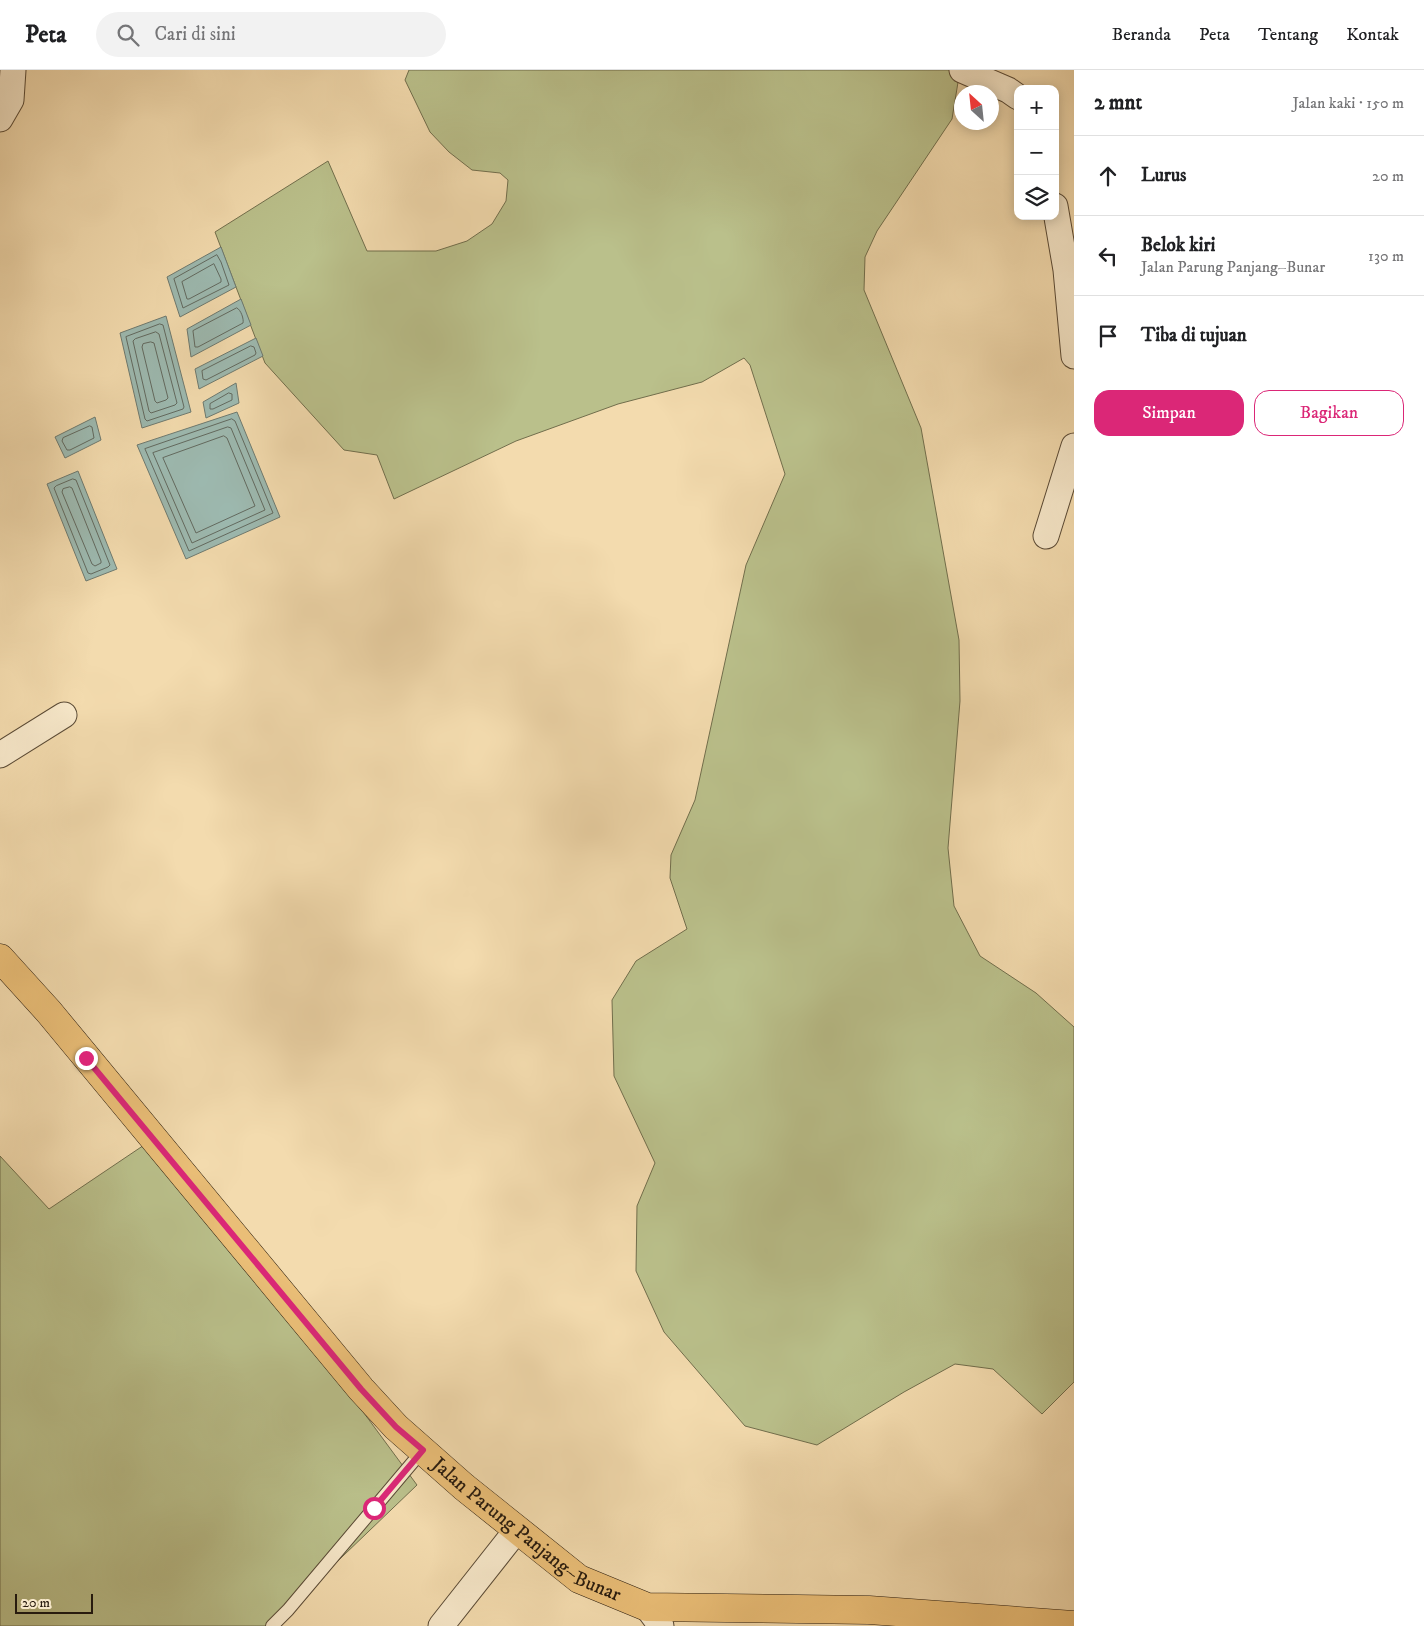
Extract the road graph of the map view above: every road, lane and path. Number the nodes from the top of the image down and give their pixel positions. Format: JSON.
{"nodes":[{"id":1,"x":12,"y":70,"type":"edge"},
{"id":2,"x":973,"y":72,"type":"edge"},
{"id":3,"x":1014,"y":94,"type":"edge"},
{"id":4,"x":0,"y":119,"type":"edge"},
{"id":5,"x":1057,"y":220,"type":"edge"},
{"id":6,"x":1074,"y":356,"type":"edge"},
{"id":7,"x":1074,"y":446,"type":"edge"},
{"id":8,"x":1046,"y":536,"type":"dead end"},
{"id":9,"x":64,"y":715,"type":"dead end"},
{"id":10,"x":0,"y":755,"type":"edge"},
{"id":11,"x":0,"y":958,"type":"edge"},
{"id":12,"x":423,"y":1450,"type":"junction"},
{"id":13,"x":516,"y":1531,"type":"junction"},
{"id":14,"x":654,"y":1616,"type":"edge"},
{"id":15,"x":872,"y":1618,"type":"edge"},
{"id":16,"x":1040,"y":1624,"type":"edge"},
{"id":17,"x":1074,"y":1625,"type":"edge"},
{"id":18,"x":272,"y":1626,"type":"edge"},
{"id":19,"x":441,"y":1626,"type":"edge"}],
"edges":[{"from":1,"to":4,"type":"street"},
{"from":2,"to":3,"type":"street"},
{"from":5,"to":6,"type":"street"},
{"from":7,"to":8,"type":"street"},
{"from":9,"to":10,"type":"street"},
{"from":11,"to":12,"type":"main road","name":"Jalan Parung Panjang–Bunar"},
{"from":12,"to":13,"type":"main road","name":"Jalan Parung Panjang–Bunar"},
{"from":12,"to":18,"type":"lane"},
{"from":13,"to":14,"type":"main road","name":"Jalan Parung Panjang–Bunar"},
{"from":13,"to":19,"type":"street"},
{"from":14,"to":15,"type":"main road","name":"Jalan Parung Panjang–Bunar"},
{"from":15,"to":16,"type":"main road","name":"Jalan Parung Panjang–Bunar"},
{"from":16,"to":17,"type":"main road","name":"Jalan Parung Panjang–Bunar"}]}
